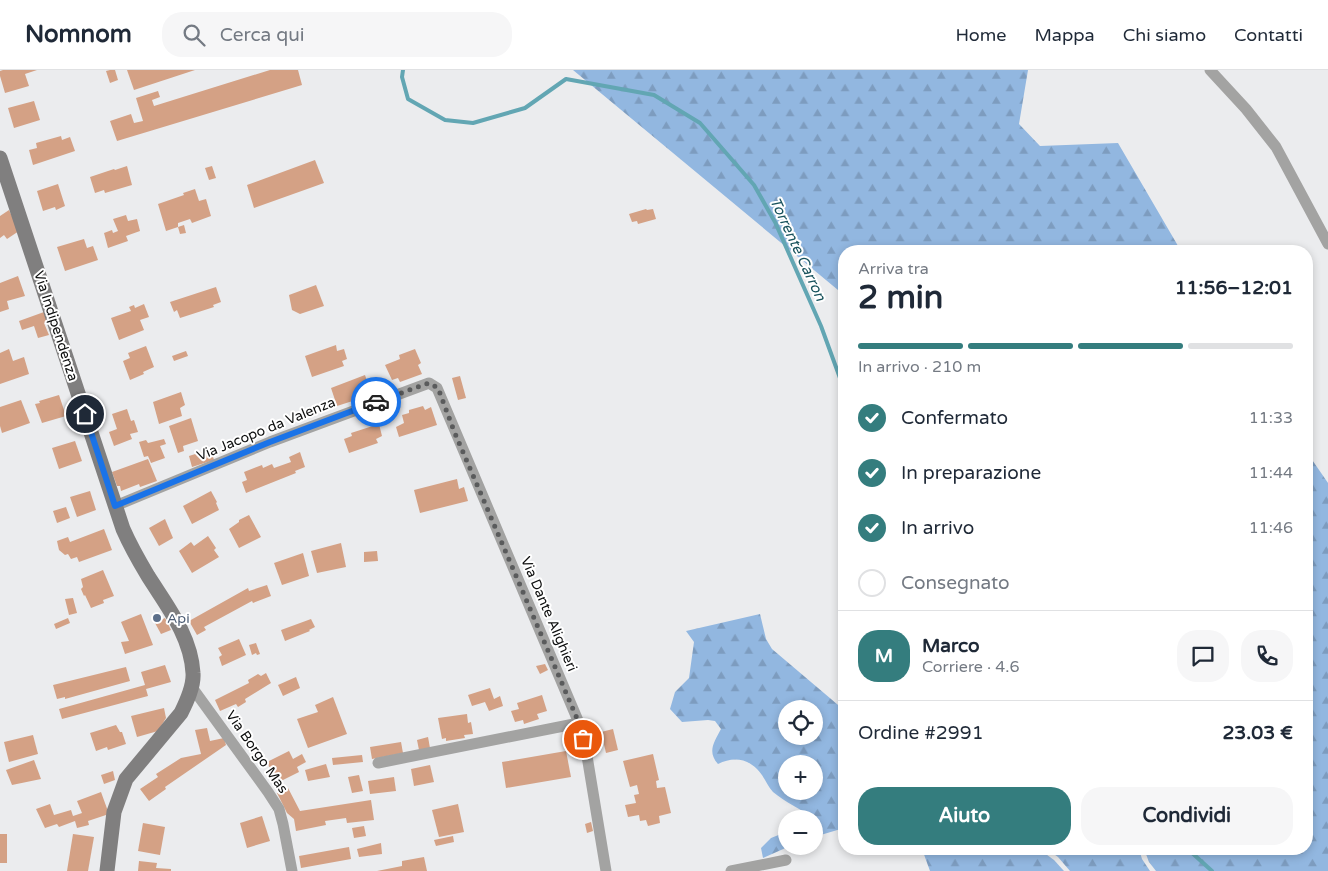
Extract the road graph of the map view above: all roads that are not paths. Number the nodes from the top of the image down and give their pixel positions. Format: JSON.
{"nodes":[{"id":1,"x":1210,"y":70,"type":"edge"},
{"id":2,"x":0,"y":158,"type":"edge"},
{"id":3,"x":1328,"y":244,"type":"edge"},
{"id":4,"x":429,"y":383,"type":"joint"},
{"id":5,"x":115,"y":506,"type":"junction"},
{"id":6,"x":191,"y":686,"type":"junction"},
{"id":7,"x":579,"y":723,"type":"junction"},
{"id":8,"x":378,"y":763,"type":"dead end"},
{"id":9,"x":786,"y":860,"type":"dead end"},
{"id":10,"x":107,"y":871,"type":"edge"},
{"id":11,"x":292,"y":871,"type":"edge"},
{"id":12,"x":606,"y":871,"type":"edge"},
{"id":13,"x":731,"y":871,"type":"edge"}],
"edges":[{"from":1,"to":3,"type":"street"},
{"from":2,"to":5,"type":"main road","name":"Via Indipendenza"},
{"from":4,"to":5,"type":"street","name":"Via Jacopo da Valenza"},
{"from":4,"to":7,"type":"street","name":"Via Dante Alighieri"},
{"from":5,"to":6,"type":"main road","name":"Via Indipendenza"},
{"from":6,"to":10,"type":"main road","name":"Via Indipendenza"},
{"from":6,"to":11,"type":"street","name":"Via Borgo Mas"},
{"from":7,"to":8,"type":"street"},
{"from":7,"to":12,"type":"street","name":"Via Dante Alighieri"},
{"from":9,"to":13,"type":"street"}]}
